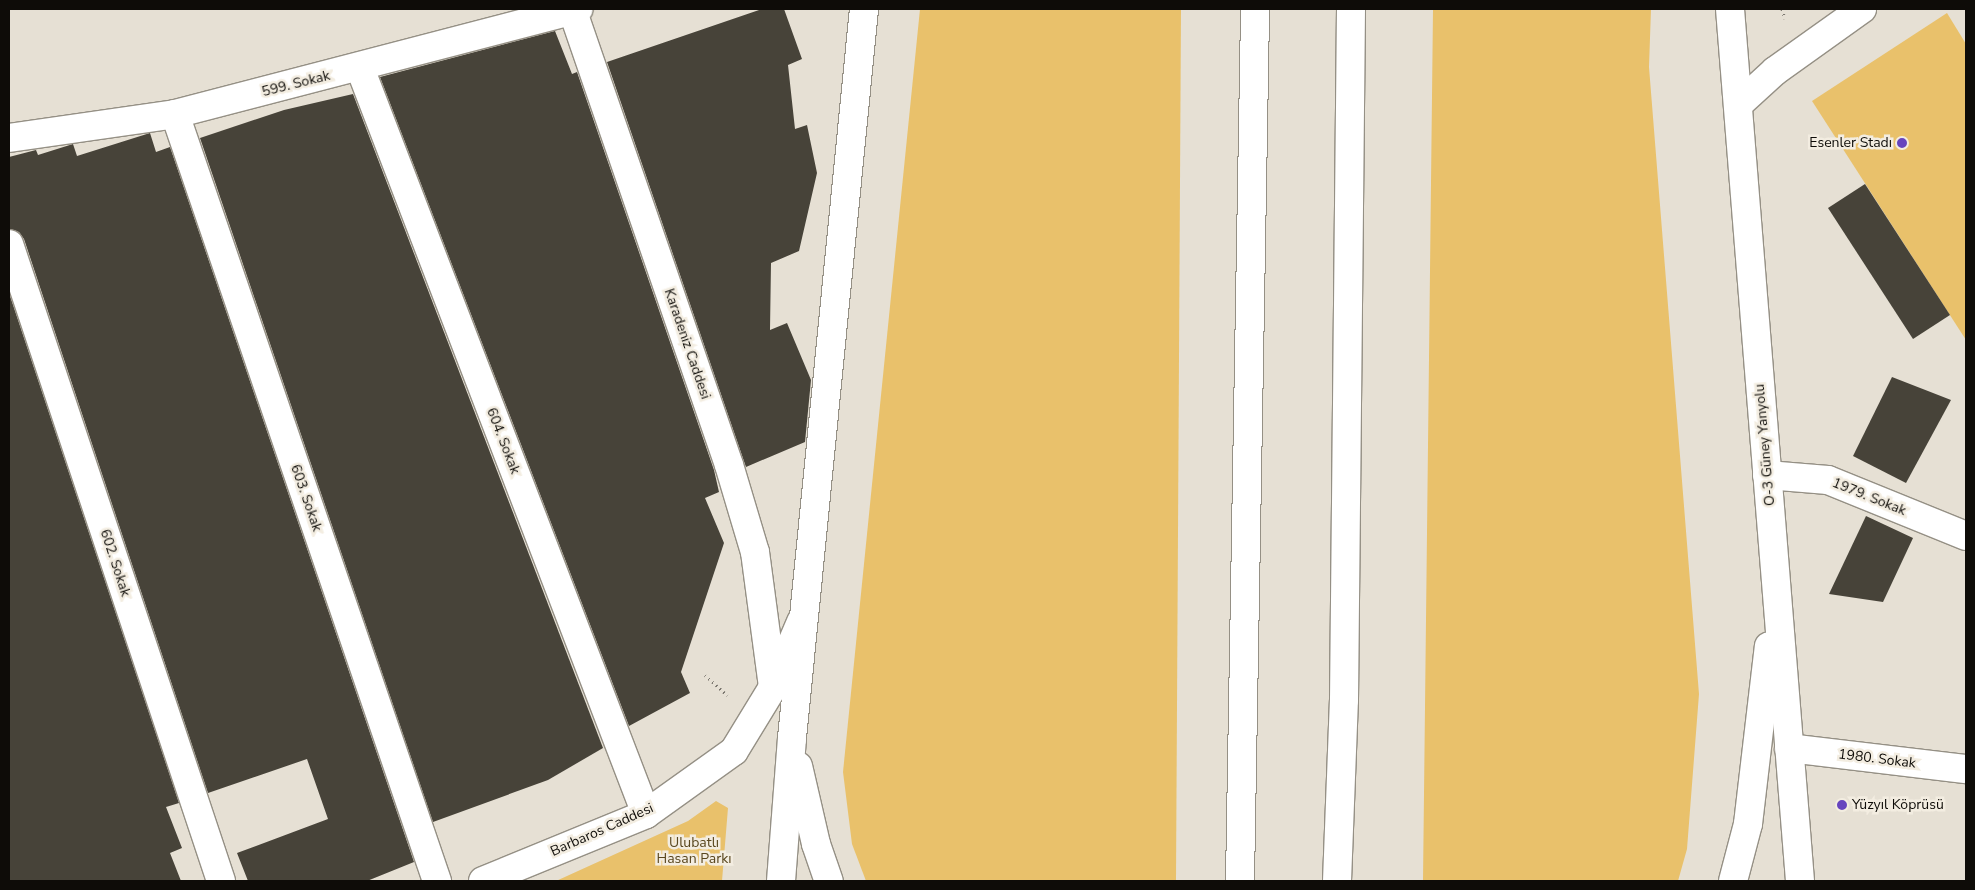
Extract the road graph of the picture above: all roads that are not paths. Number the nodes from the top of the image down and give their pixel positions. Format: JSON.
{"nodes":[{"id":1,"x":574,"y":9,"type":"edge"},
{"id":2,"x":864,"y":9,"type":"edge"},
{"id":3,"x":1255,"y":9,"type":"edge"},
{"id":4,"x":1351,"y":9,"type":"edge"},
{"id":5,"x":1730,"y":9,"type":"edge"},
{"id":6,"x":1862,"y":9,"type":"edge"},
{"id":7,"x":360,"y":68,"type":"junction"},
{"id":8,"x":1739,"y":104,"type":"junction"},
{"id":9,"x":175,"y":114,"type":"junction"},
{"id":10,"x":9,"y":138,"type":"edge"},
{"id":11,"x":9,"y":244,"type":"edge"},
{"id":12,"x":1767,"y":475,"type":"junction"},
{"id":13,"x":1966,"y":536,"type":"edge"},
{"id":14,"x":1777,"y":582,"type":"junction"},
{"id":15,"x":804,"y":614,"type":"junction"},
{"id":16,"x":773,"y":687,"type":"junction"},
{"id":17,"x":792,"y":738,"type":"junction"},
{"id":18,"x":1789,"y":748,"type":"junction"},
{"id":19,"x":1966,"y":769,"type":"edge"},
{"id":20,"x":646,"y":814,"type":"junction"},
{"id":21,"x":222,"y":881,"type":"edge"},
{"id":22,"x":437,"y":881,"type":"edge"},
{"id":23,"x":483,"y":881,"type":"edge"},
{"id":24,"x":781,"y":881,"type":"edge"},
{"id":25,"x":829,"y":881,"type":"edge"},
{"id":26,"x":1240,"y":881,"type":"edge"},
{"id":27,"x":1337,"y":881,"type":"edge"},
{"id":28,"x":1733,"y":881,"type":"edge"},
{"id":29,"x":1800,"y":881,"type":"edge"}],
"edges":[{"from":1,"to":7,"type":"main road","name":"599. Sokak"},
{"from":1,"to":16,"type":"main road","name":"Karadeniz Caddesi"},
{"from":2,"to":15,"type":"main road"},
{"from":3,"to":26,"type":"main road"},
{"from":4,"to":27,"type":"main road"},
{"from":5,"to":8,"type":"main road","name":"O-3 Güney Yanyolu"},
{"from":6,"to":8,"type":"main road"},
{"from":7,"to":9,"type":"main road","name":"599. Sokak"},
{"from":7,"to":20,"type":"main road","name":"604. Sokak"},
{"from":8,"to":12,"type":"main road","name":"O-3 Güney Yanyolu"},
{"from":9,"to":10,"type":"main road","name":"599. Sokak"},
{"from":9,"to":22,"type":"main road","name":"603. Sokak"},
{"from":11,"to":21,"type":"main road","name":"602. Sokak"},
{"from":12,"to":13,"type":"main road","name":"1979. Sokak"},
{"from":12,"to":14,"type":"main road","name":"O-3 Güney Yanyolu"},
{"from":14,"to":18,"type":"main road","name":"O-3 Güney Yanyolu"},
{"from":14,"to":28,"type":"main road"},
{"from":15,"to":16,"type":"main road","name":"Barbaros Caddesi"},
{"from":15,"to":17,"type":"main road"},
{"from":16,"to":20,"type":"main road","name":"Barbaros Caddesi"},
{"from":17,"to":24,"type":"main road"},
{"from":17,"to":25,"type":"main road"},
{"from":18,"to":19,"type":"main road","name":"1980. Sokak"},
{"from":18,"to":29,"type":"main road","name":"O-3 Güney Yanyolu"},
{"from":20,"to":23,"type":"main road","name":"Barbaros Caddesi"}]}
